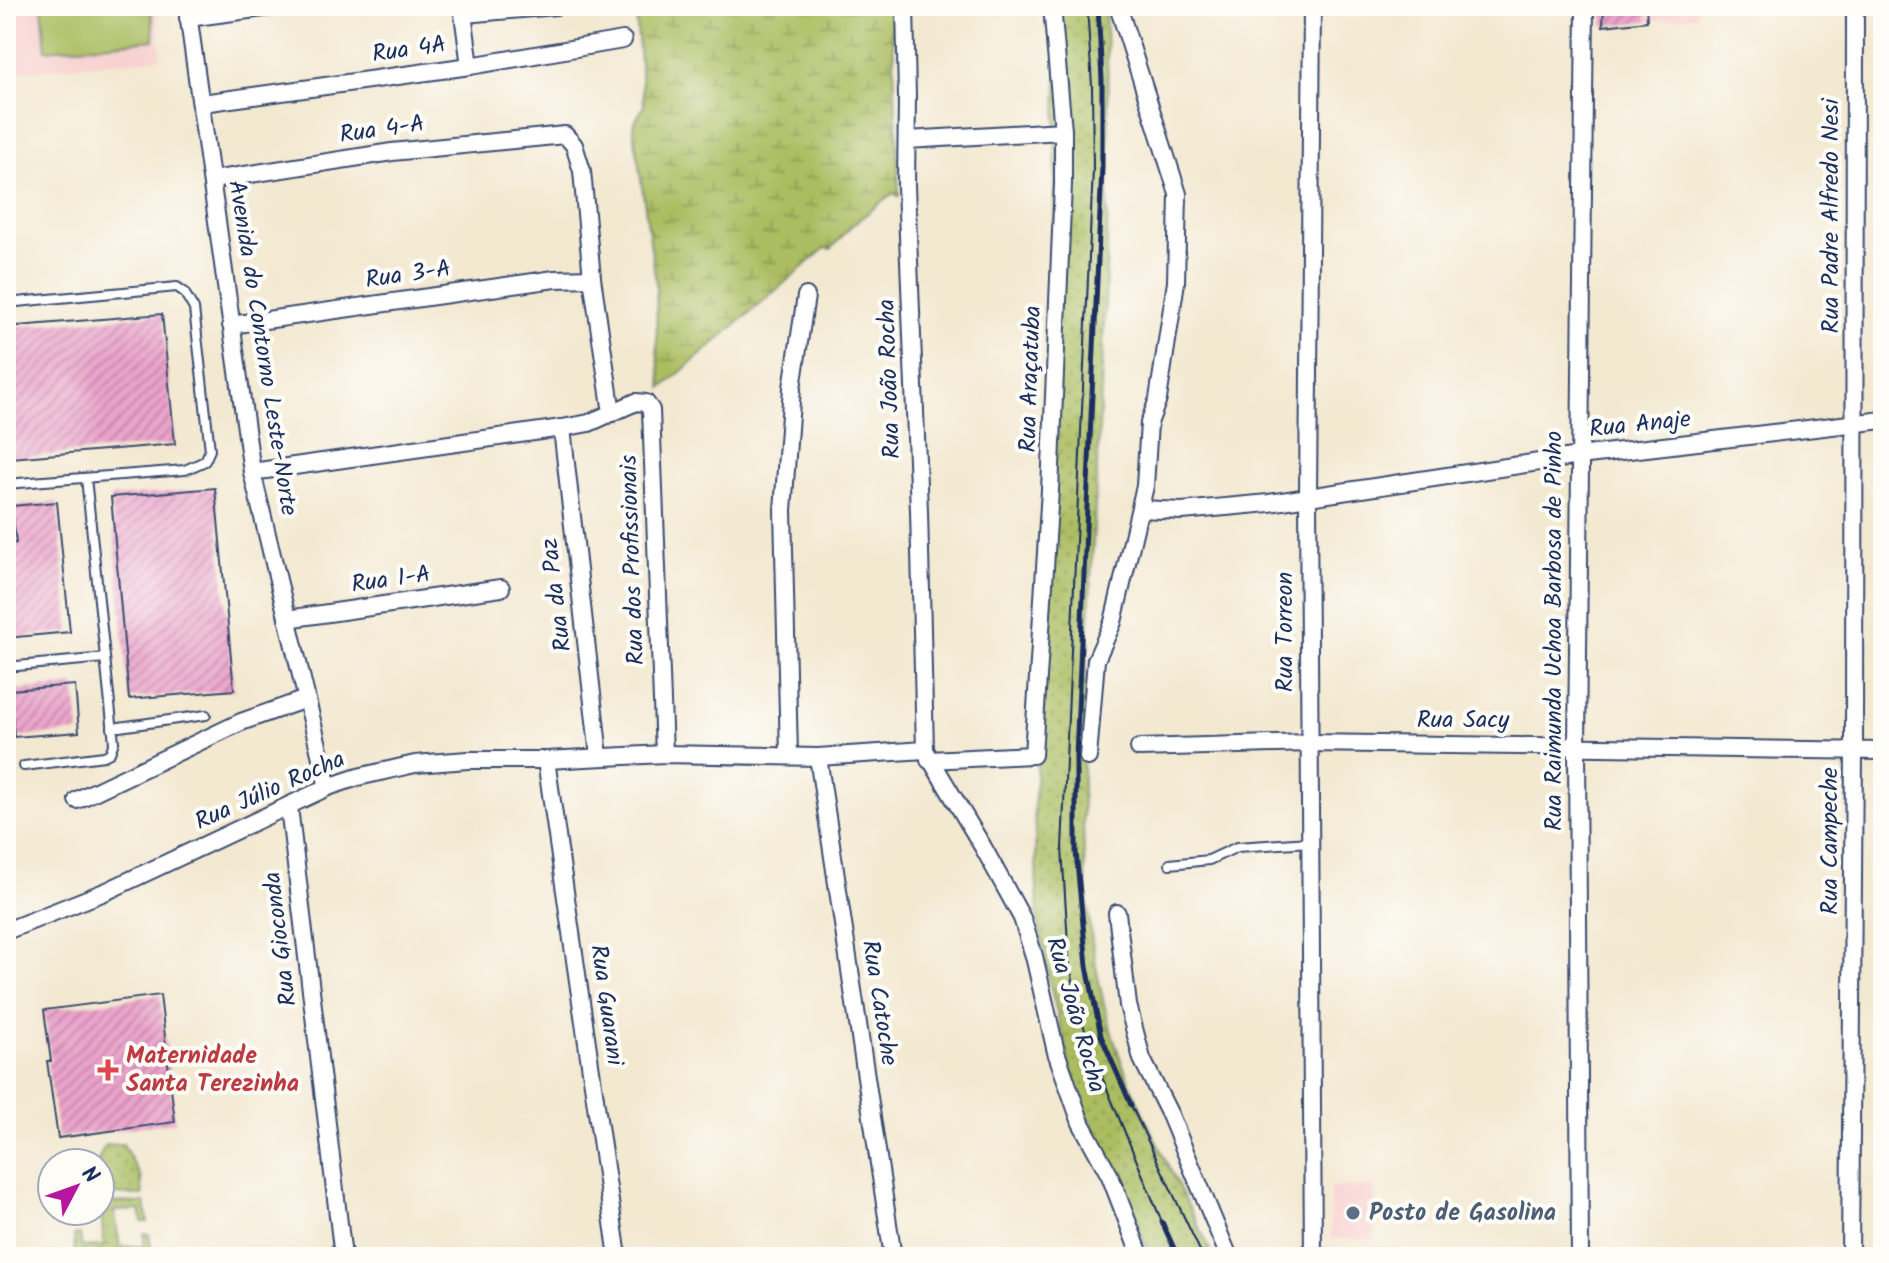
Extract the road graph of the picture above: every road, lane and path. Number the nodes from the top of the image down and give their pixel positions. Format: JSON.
{"nodes":[{"id":1,"x":279,"y":6,"type":"edge"},
{"id":2,"x":556,"y":6,"type":"edge"},
{"id":3,"x":905,"y":6,"type":"edge"},
{"id":4,"x":1052,"y":6,"type":"edge"},
{"id":5,"x":1118,"y":6,"type":"edge"},
{"id":6,"x":1312,"y":6,"type":"edge"},
{"id":7,"x":1585,"y":6,"type":"edge"},
{"id":8,"x":1855,"y":6,"type":"edge"},
{"id":9,"x":463,"y":10,"type":"edge"},
{"id":10,"x":187,"y":12,"type":"edge"},
{"id":11,"x":623,"y":40,"type":"dead end"},
{"id":12,"x":470,"y":66,"type":"junction"},
{"id":13,"x":202,"y":103,"type":"junction"},
{"id":14,"x":1063,"y":131,"type":"junction"},
{"id":15,"x":907,"y":140,"type":"junction"},
{"id":16,"x":212,"y":180,"type":"junction"},
{"id":17,"x":592,"y":278,"type":"junction"},
{"id":18,"x":806,"y":296,"type":"dead end"},
{"id":19,"x":6,"y":303,"type":"edge"},
{"id":20,"x":231,"y":325,"type":"junction"},
{"id":21,"x":612,"y":413,"type":"junction"},
{"id":22,"x":1883,"y":420,"type":"edge"},
{"id":23,"x":1855,"y":425,"type":"junction"},
{"id":24,"x":562,"y":428,"type":"junction"},
{"id":25,"x":1579,"y":456,"type":"junction"},
{"id":26,"x":252,"y":472,"type":"junction"},
{"id":27,"x":86,"y":478,"type":"junction"},
{"id":28,"x":6,"y":484,"type":"edge"},
{"id":29,"x":1308,"y":498,"type":"junction"},
{"id":30,"x":1141,"y":509,"type":"junction"},
{"id":31,"x":501,"y":588,"type":"dead end"},
{"id":32,"x":287,"y":619,"type":"junction"},
{"id":33,"x":105,"y":658,"type":"junction"},
{"id":34,"x":6,"y":667,"type":"edge"},
{"id":35,"x":306,"y":699,"type":"junction"},
{"id":36,"x":206,"y":715,"type":"dead end"},
{"id":37,"x":112,"y":728,"type":"junction"},
{"id":38,"x":1309,"y":743,"type":"junction"},
{"id":39,"x":1577,"y":745,"type":"junction"},
{"id":40,"x":1139,"y":748,"type":"dead end"},
{"id":41,"x":1854,"y":751,"type":"junction"},
{"id":42,"x":1883,"y":751,"type":"edge"},
{"id":43,"x":664,"y":754,"type":"junction"},
{"id":44,"x":927,"y":755,"type":"junction"},
{"id":45,"x":599,"y":756,"type":"junction"},
{"id":46,"x":789,"y":756,"type":"junction"},
{"id":47,"x":818,"y":757,"type":"junction"},
{"id":48,"x":1088,"y":757,"type":"dead end"},
{"id":49,"x":546,"y":760,"type":"junction"},
{"id":50,"x":24,"y":766,"type":"dead end"},
{"id":51,"x":328,"y":787,"type":"junction"},
{"id":52,"x":77,"y":800,"type":"dead end"},
{"id":53,"x":289,"y":807,"type":"junction"},
{"id":54,"x":1310,"y":842,"type":"junction"},
{"id":55,"x":1170,"y":864,"type":"dead end"},
{"id":56,"x":1117,"y":913,"type":"dead end"},
{"id":57,"x":6,"y":931,"type":"edge"},
{"id":58,"x":343,"y":1257,"type":"edge"},
{"id":59,"x":618,"y":1257,"type":"edge"},
{"id":60,"x":893,"y":1257,"type":"edge"},
{"id":61,"x":1141,"y":1257,"type":"edge"},
{"id":62,"x":1229,"y":1257,"type":"edge"},
{"id":63,"x":1313,"y":1257,"type":"edge"},
{"id":64,"x":1580,"y":1257,"type":"edge"},
{"id":65,"x":1850,"y":1257,"type":"edge"}],
"edges":[{"from":1,"to":10,"type":"street"},
{"from":2,"to":9,"type":"street"},
{"from":3,"to":15,"type":"street","name":"Rua João Rocha"},
{"from":4,"to":14,"type":"street","name":"Rua Araçatuba"},
{"from":5,"to":30,"type":"street"},
{"from":6,"to":29,"type":"street","name":"Rua Torreon"},
{"from":7,"to":25,"type":"street","name":"Rua Raimunda Uchoa Barbosa de Pinho"},
{"from":8,"to":23,"type":"street","name":"Rua Padre Alfredo Nesi"},
{"from":9,"to":12,"type":"street"},
{"from":10,"to":13,"type":"street","name":"Avenida do Contorno Leste-Norte"},
{"from":11,"to":12,"type":"street","name":"Rua 4A"},
{"from":12,"to":13,"type":"street","name":"Rua 4A"},
{"from":13,"to":16,"type":"street","name":"Avenida do Contorno Leste-Norte"},
{"from":14,"to":15,"type":"street"},
{"from":14,"to":44,"type":"street","name":"Rua Araçatuba"},
{"from":15,"to":44,"type":"street","name":"Rua João Rocha"},
{"from":16,"to":17,"type":"street","name":"Rua 4-A"},
{"from":16,"to":20,"type":"street","name":"Avenida do Contorno Leste-Norte"},
{"from":17,"to":20,"type":"street","name":"Rua 3-A"},
{"from":17,"to":21,"type":"street"},
{"from":18,"to":46,"type":"street"},
{"from":19,"to":27,"type":"lane"},
{"from":20,"to":26,"type":"street","name":"Avenida do Contorno Leste-Norte"},
{"from":21,"to":24,"type":"street","name":"Rua dos Profissionais"},
{"from":21,"to":43,"type":"street","name":"Rua dos Profissionais"},
{"from":22,"to":23,"type":"street","name":"Rua Anaje"},
{"from":23,"to":25,"type":"street","name":"Rua Anaje"},
{"from":23,"to":41,"type":"street","name":"Rua Campeche"},
{"from":24,"to":26,"type":"street","name":"Rua dos Profissionais"},
{"from":24,"to":45,"type":"street","name":"Rua da Paz"},
{"from":25,"to":29,"type":"street","name":"Rua Anaje"},
{"from":25,"to":39,"type":"street","name":"Rua Raimunda Uchoa Barbosa de Pinho"},
{"from":26,"to":32,"type":"street","name":"Avenida do Contorno Leste-Norte"},
{"from":27,"to":28,"type":"lane"},
{"from":27,"to":33,"type":"lane"},
{"from":29,"to":30,"type":"street","name":"Rua Anaje"},
{"from":29,"to":38,"type":"street","name":"Rua Torreon"},
{"from":30,"to":48,"type":"street"},
{"from":31,"to":32,"type":"street","name":"Rua 1-A"},
{"from":32,"to":35,"type":"street","name":"Avenida do Contorno Leste-Norte"},
{"from":33,"to":34,"type":"lane"},
{"from":33,"to":37,"type":"lane"},
{"from":35,"to":51,"type":"street","name":"Avenida do Contorno Leste-Norte"},
{"from":35,"to":52,"type":"street"},
{"from":36,"to":37,"type":"lane"},
{"from":37,"to":50,"type":"lane"},
{"from":38,"to":39,"type":"street","name":"Rua Sacy"},
{"from":38,"to":40,"type":"street","name":"Rua Sacy"},
{"from":38,"to":54,"type":"street","name":"Rua Torreon"},
{"from":39,"to":41,"type":"street","name":"Rua Sacy"},
{"from":39,"to":64,"type":"street","name":"Rua Raimunda Uchoa Barbosa de Pinho"},
{"from":41,"to":42,"type":"street","name":"Rua Sacy"},
{"from":41,"to":65,"type":"street","name":"Rua Campeche"},
{"from":43,"to":45,"type":"street","name":"Rua Júlio Rocha"},
{"from":43,"to":46,"type":"street"},
{"from":44,"to":47,"type":"street"},
{"from":44,"to":61,"type":"street","name":"Rua João Rocha"},
{"from":45,"to":49,"type":"street","name":"Rua Júlio Rocha"},
{"from":46,"to":47,"type":"street"},
{"from":47,"to":60,"type":"street","name":"Rua Catoche"},
{"from":49,"to":51,"type":"street","name":"Rua Júlio Rocha"},
{"from":49,"to":59,"type":"street","name":"Rua Guarani"},
{"from":51,"to":53,"type":"street","name":"Rua Júlio Rocha"},
{"from":53,"to":57,"type":"street","name":"Rua Júlio Rocha"},
{"from":53,"to":58,"type":"street","name":"Rua Gioconda"},
{"from":54,"to":55,"type":"lane"},
{"from":54,"to":63,"type":"street","name":"Rua Torreon"},
{"from":56,"to":62,"type":"street"}]}
